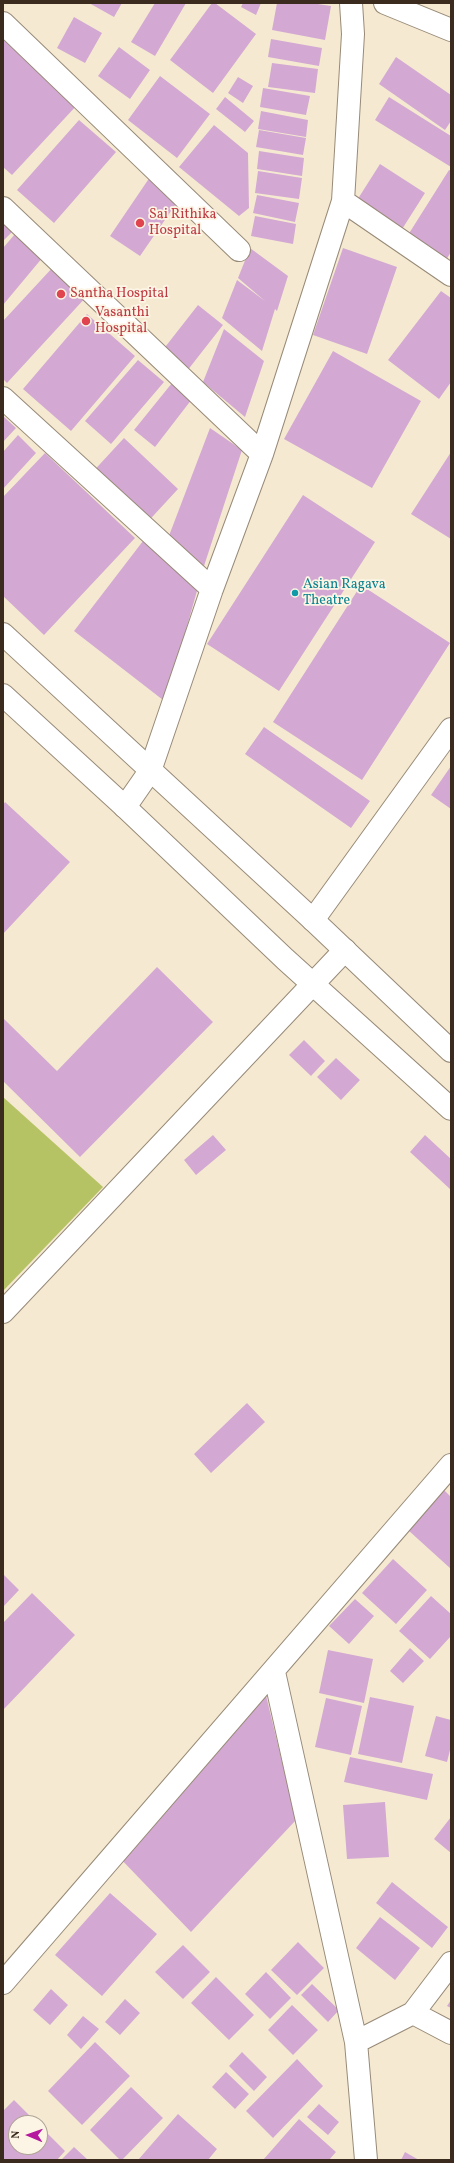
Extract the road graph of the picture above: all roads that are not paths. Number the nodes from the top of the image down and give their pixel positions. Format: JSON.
{"nodes":[{"id":1,"x":351,"y":3,"type":"edge"},
{"id":2,"x":385,"y":3,"type":"edge"},
{"id":3,"x":3,"y":22,"type":"edge"},
{"id":4,"x":451,"y":30,"type":"edge"},
{"id":5,"x":343,"y":201,"type":"junction"},
{"id":6,"x":3,"y":208,"type":"edge"},
{"id":7,"x":239,"y":250,"type":"dead end"},
{"id":8,"x":451,"y":275,"type":"edge"},
{"id":9,"x":3,"y":398,"type":"edge"},
{"id":10,"x":262,"y":454,"type":"junction"},
{"id":11,"x":212,"y":589,"type":"junction"},
{"id":12,"x":3,"y":634,"type":"edge"},
{"id":13,"x":3,"y":695,"type":"edge"},
{"id":14,"x":451,"y":729,"type":"edge"},
{"id":15,"x":150,"y":771,"type":"junction"},
{"id":16,"x":125,"y":807,"type":"junction"},
{"id":17,"x":313,"y":920,"type":"junction"},
{"id":18,"x":345,"y":950,"type":"junction"},
{"id":19,"x":312,"y":984,"type":"junction"},
{"id":20,"x":451,"y":1051,"type":"edge"},
{"id":21,"x":451,"y":1109,"type":"edge"},
{"id":22,"x":3,"y":1312,"type":"edge"},
{"id":23,"x":451,"y":1465,"type":"edge"},
{"id":24,"x":274,"y":1672,"type":"junction"},
{"id":25,"x":451,"y":1963,"type":"edge"},
{"id":26,"x":3,"y":1983,"type":"edge"},
{"id":27,"x":413,"y":2014,"type":"junction"},
{"id":28,"x":451,"y":2032,"type":"edge"},
{"id":29,"x":356,"y":2042,"type":"junction"},
{"id":30,"x":366,"y":2160,"type":"edge"}],
"edges":[{"from":1,"to":5,"type":"street"},
{"from":2,"to":4,"type":"street"},
{"from":3,"to":7,"type":"street"},
{"from":5,"to":8,"type":"street"},
{"from":5,"to":10,"type":"street"},
{"from":6,"to":10,"type":"street"},
{"from":9,"to":11,"type":"street"},
{"from":10,"to":11,"type":"street"},
{"from":11,"to":15,"type":"street"},
{"from":12,"to":15,"type":"street"},
{"from":13,"to":16,"type":"street"},
{"from":14,"to":17,"type":"street"},
{"from":15,"to":16,"type":"street"},
{"from":15,"to":17,"type":"street"},
{"from":16,"to":19,"type":"street"},
{"from":17,"to":18,"type":"street"},
{"from":18,"to":19,"type":"street"},
{"from":18,"to":20,"type":"street"},
{"from":19,"to":21,"type":"street"},
{"from":19,"to":22,"type":"street"},
{"from":23,"to":24,"type":"street"},
{"from":24,"to":26,"type":"street"},
{"from":24,"to":29,"type":"street"},
{"from":25,"to":27,"type":"street"},
{"from":27,"to":28,"type":"street"},
{"from":27,"to":29,"type":"street"},
{"from":29,"to":30,"type":"street"}]}
